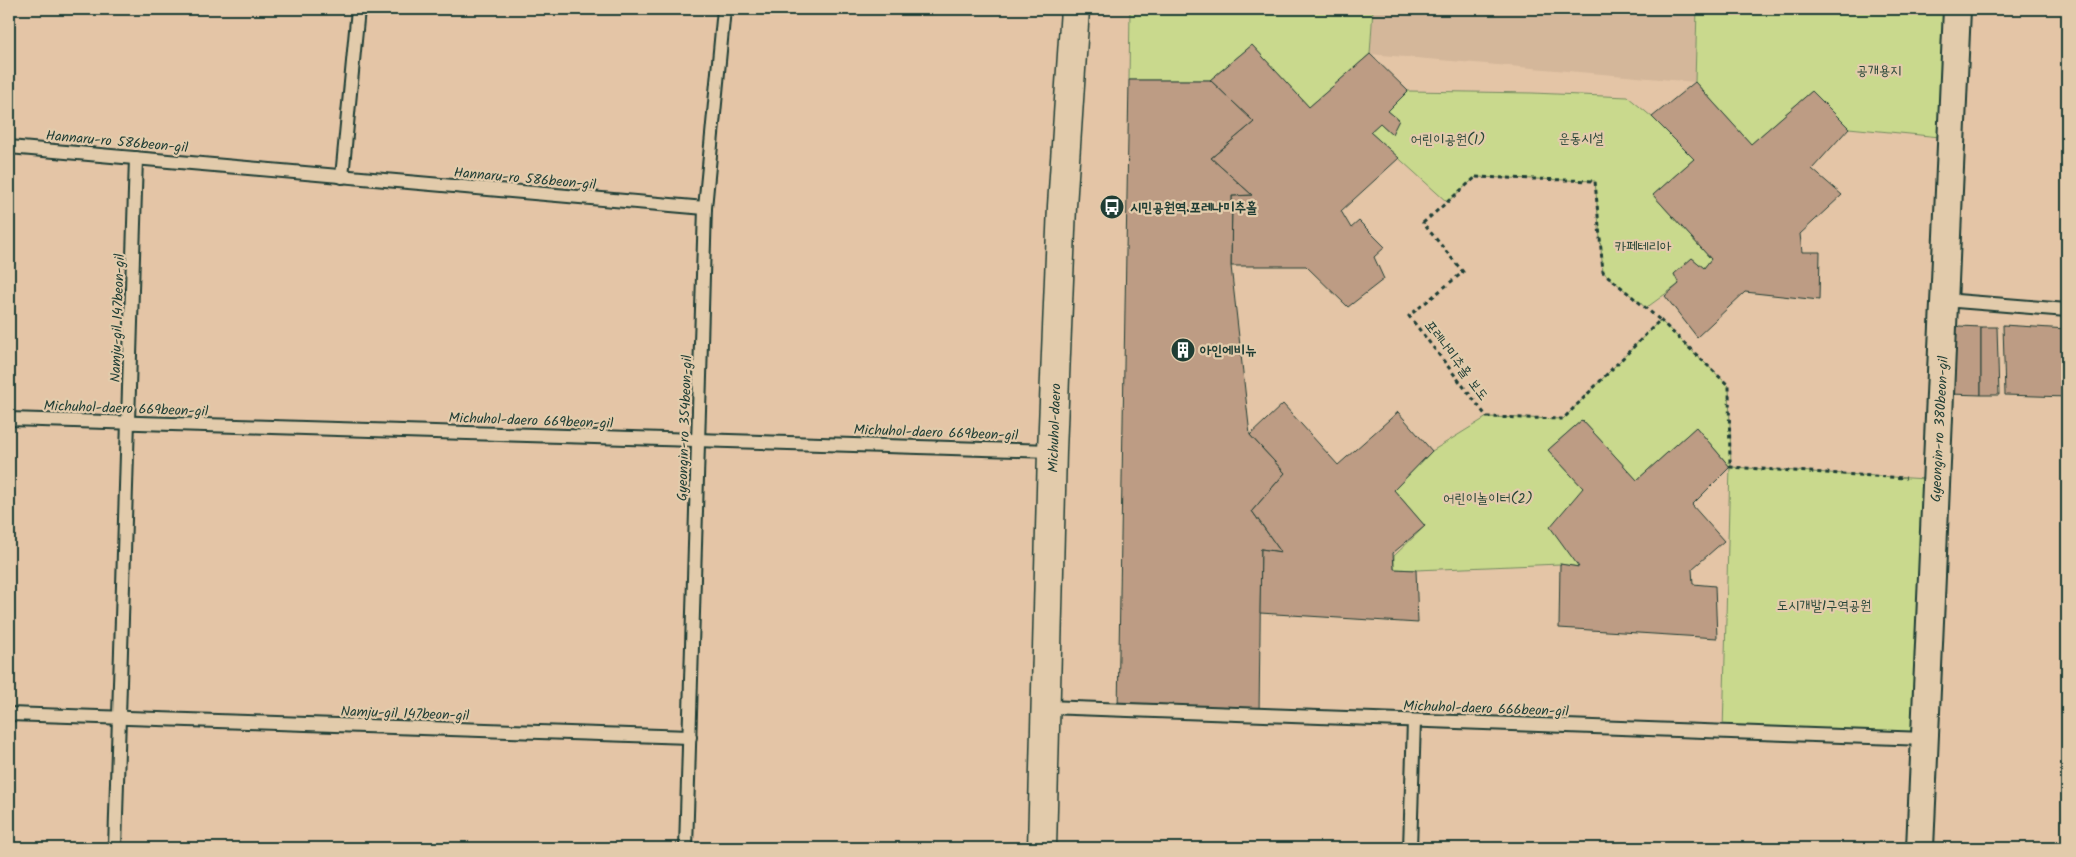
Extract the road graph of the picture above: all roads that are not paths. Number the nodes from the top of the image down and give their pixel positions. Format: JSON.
{"nodes":[{"id":1,"x":724,"y":9,"type":"edge"},
{"id":2,"x":1075,"y":9,"type":"edge"},
{"id":3,"x":1957,"y":9,"type":"edge"},
{"id":4,"x":358,"y":11,"type":"edge"},
{"id":5,"x":9,"y":147,"type":"edge"},
{"id":6,"x":136,"y":158,"type":"junction"},
{"id":7,"x":342,"y":176,"type":"junction"},
{"id":8,"x":706,"y":208,"type":"junction"},
{"id":9,"x":1944,"y":300,"type":"junction"},
{"id":10,"x":2067,"y":310,"type":"edge"},
{"id":11,"x":9,"y":419,"type":"edge"},
{"id":12,"x":128,"y":423,"type":"junction"},
{"id":13,"x":698,"y":440,"type":"junction"},
{"id":14,"x":1052,"y":451,"type":"junction"},
{"id":15,"x":1046,"y":707,"type":"junction"},
{"id":16,"x":9,"y":714,"type":"edge"},
{"id":17,"x":119,"y":718,"type":"junction"},
{"id":18,"x":1414,"y":721,"type":"junction"},
{"id":19,"x":690,"y":737,"type":"junction"},
{"id":20,"x":1925,"y":739,"type":"junction"},
{"id":21,"x":115,"y":848,"type":"edge"},
{"id":22,"x":686,"y":848,"type":"edge"},
{"id":23,"x":1042,"y":848,"type":"edge"},
{"id":24,"x":1410,"y":848,"type":"edge"},
{"id":25,"x":1920,"y":848,"type":"edge"}],
"edges":[{"from":1,"to":8,"type":"lane","name":"Gyeongin-ro 354beon-gil"},
{"from":2,"to":14,"type":"main road","name":"Michuhol-daero"},
{"from":3,"to":9,"type":"street","name":"Gyeongin-ro 380beon-gil"},
{"from":4,"to":7,"type":"lane"},
{"from":5,"to":6,"type":"lane","name":"Hannaru-ro 586beon-gil"},
{"from":6,"to":7,"type":"lane","name":"Hannaru-ro 586beon-gil"},
{"from":6,"to":12,"type":"lane","name":"Namju-gil 147beon-gil"},
{"from":7,"to":8,"type":"lane","name":"Hannaru-ro 586beon-gil"},
{"from":8,"to":13,"type":"lane","name":"Gyeongin-ro 354beon-gil"},
{"from":9,"to":10,"type":"lane"},
{"from":9,"to":20,"type":"street","name":"Gyeongin-ro 380beon-gil"},
{"from":11,"to":12,"type":"lane","name":"Michuhol-daero 669beon-gil"},
{"from":12,"to":13,"type":"lane","name":"Michuhol-daero 669beon-gil"},
{"from":12,"to":17,"type":"lane","name":"Namju-gil 147beon-gil"},
{"from":13,"to":14,"type":"lane","name":"Michuhol-daero 669beon-gil"},
{"from":13,"to":19,"type":"lane","name":"Gyeongin-ro 354beon-gil"},
{"from":14,"to":15,"type":"main road","name":"Michuhol-daero"},
{"from":15,"to":18,"type":"lane","name":"Michuhol-daero 666beon-gil"},
{"from":15,"to":23,"type":"main road","name":"Michuhol-daero"},
{"from":16,"to":17,"type":"lane"},
{"from":17,"to":19,"type":"lane","name":"Namju-gil 147beon-gil"},
{"from":17,"to":21,"type":"lane","name":"Namju-gil 147beon-gil"},
{"from":18,"to":20,"type":"lane","name":"Michuhol-daero 666beon-gil"},
{"from":18,"to":24,"type":"lane"},
{"from":19,"to":22,"type":"lane","name":"Gyeongin-ro 354beon-gil"},
{"from":20,"to":25,"type":"street","name":"Gyeongin-ro 380beon-gil"}]}
